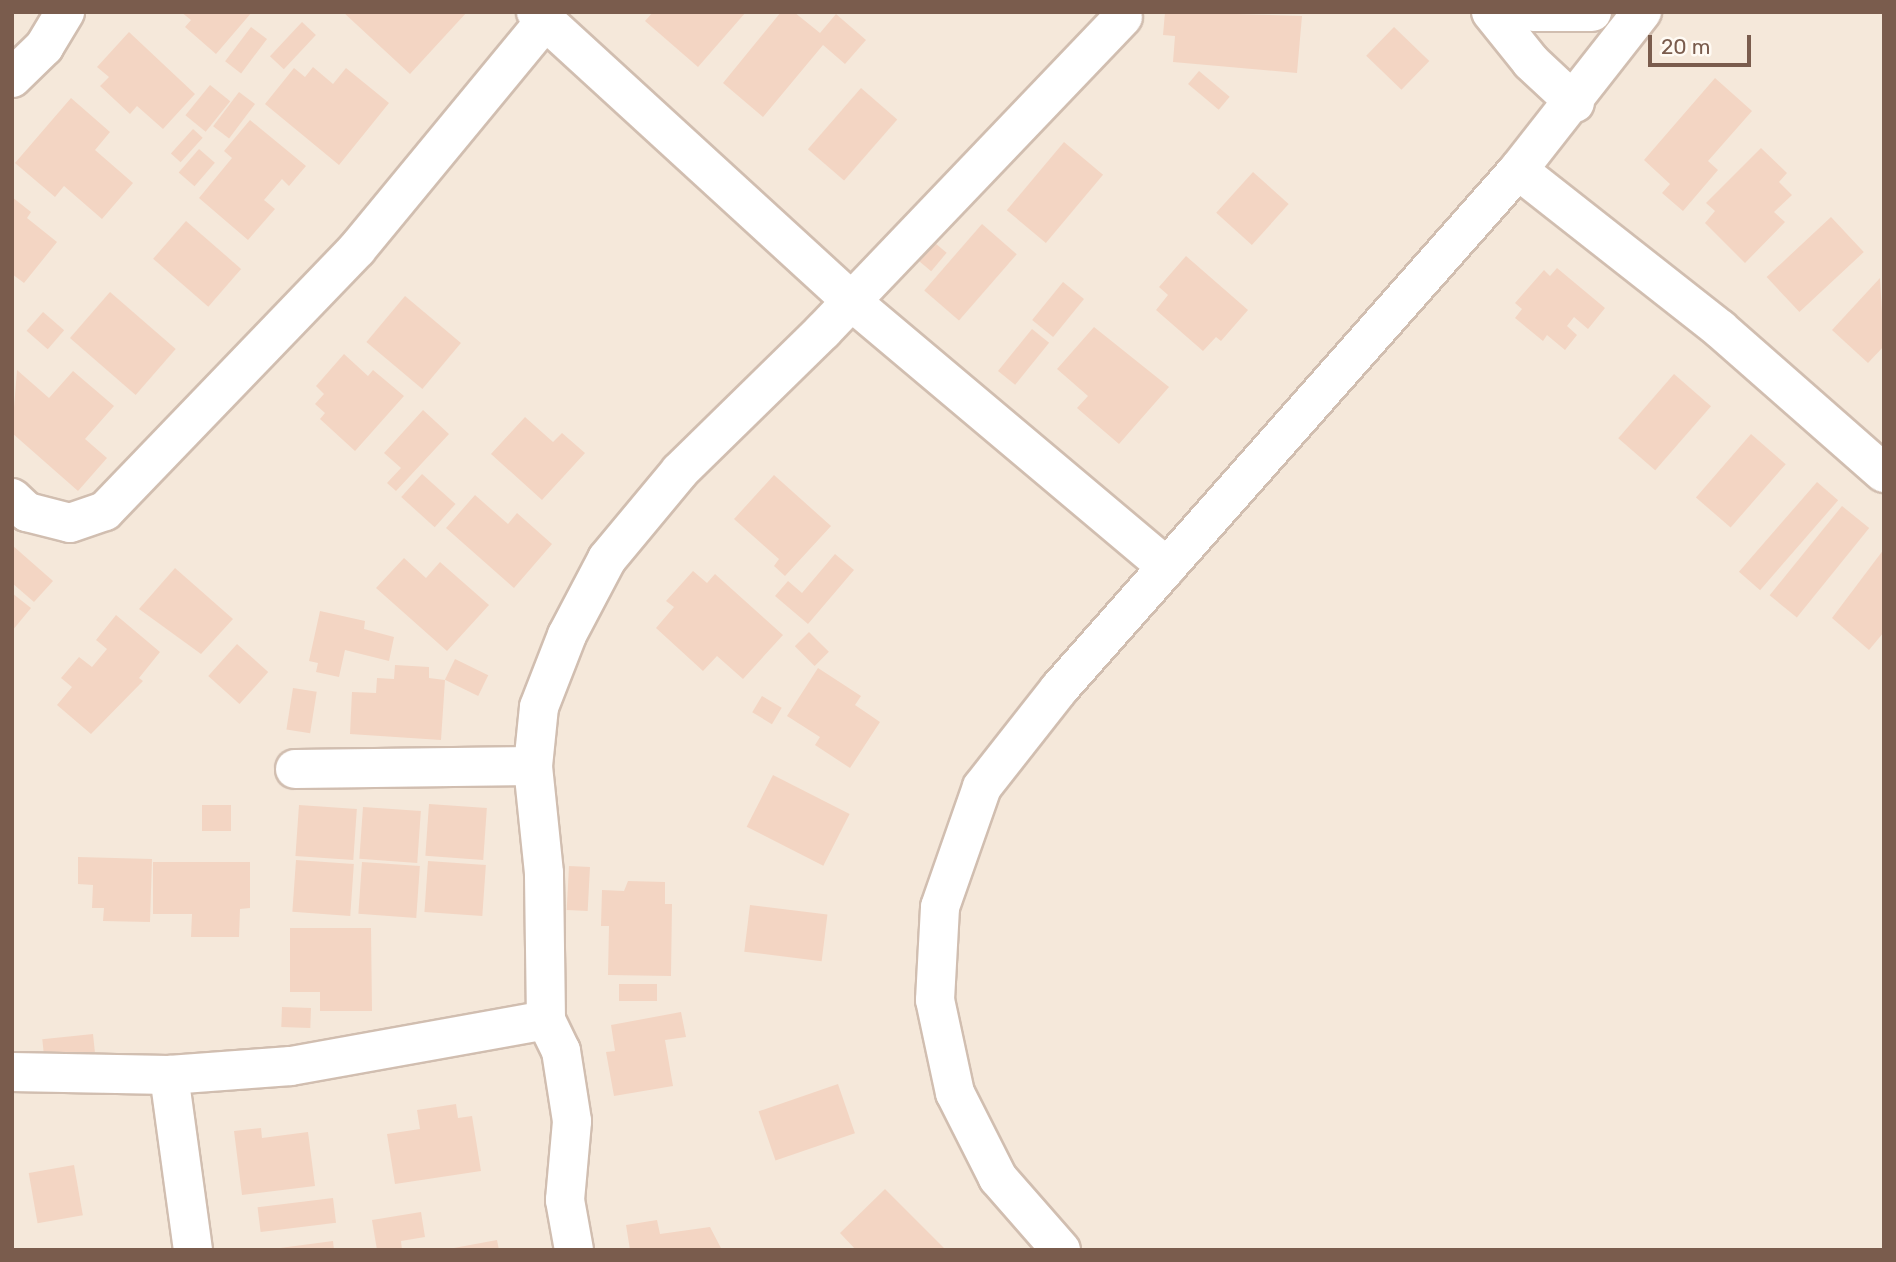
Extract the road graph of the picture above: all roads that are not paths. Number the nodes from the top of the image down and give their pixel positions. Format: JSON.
{"nodes":[{"id":1,"x":65,"y":12,"type":"edge"},
{"id":2,"x":1491,"y":12,"type":"edge"},
{"id":3,"x":1533,"y":12,"type":"edge"},
{"id":4,"x":1592,"y":12,"type":"edge"},
{"id":5,"x":1642,"y":12,"type":"edge"},
{"id":6,"x":1123,"y":14,"type":"edge"},
{"id":7,"x":540,"y":17,"type":"edge"},
{"id":8,"x":12,"y":78,"type":"edge"},
{"id":9,"x":1575,"y":103,"type":"junction"},
{"id":10,"x":1518,"y":170,"type":"junction"},
{"id":11,"x":850,"y":301,"type":"junction"},
{"id":12,"x":1884,"y":473,"type":"edge"},
{"id":13,"x":12,"y":498,"type":"edge"},
{"id":14,"x":1167,"y":567,"type":"junction"},
{"id":15,"x":533,"y":766,"type":"junction"},
{"id":16,"x":295,"y":769,"type":"dead end"},
{"id":17,"x":546,"y":1020,"type":"junction"},
{"id":18,"x":12,"y":1072,"type":"edge"},
{"id":19,"x":169,"y":1075,"type":"junction"},
{"id":20,"x":193,"y":1250,"type":"edge"},
{"id":21,"x":575,"y":1250,"type":"edge"},
{"id":22,"x":1061,"y":1250,"type":"edge"}],
"edges":[{"from":1,"to":8,"type":"street"},
{"from":2,"to":9,"type":"street"},
{"from":3,"to":4,"type":"street"},
{"from":5,"to":9,"type":"street"},
{"from":6,"to":11,"type":"street"},
{"from":7,"to":11,"type":"street"},
{"from":7,"to":13,"type":"street"},
{"from":9,"to":10,"type":"street"},
{"from":10,"to":12,"type":"street"},
{"from":10,"to":14,"type":"street"},
{"from":11,"to":14,"type":"street"},
{"from":11,"to":15,"type":"street"},
{"from":14,"to":22,"type":"street"},
{"from":15,"to":16,"type":"street"},
{"from":15,"to":17,"type":"street"},
{"from":17,"to":19,"type":"street"},
{"from":17,"to":21,"type":"street"},
{"from":18,"to":19,"type":"street"},
{"from":19,"to":20,"type":"street"}]}
